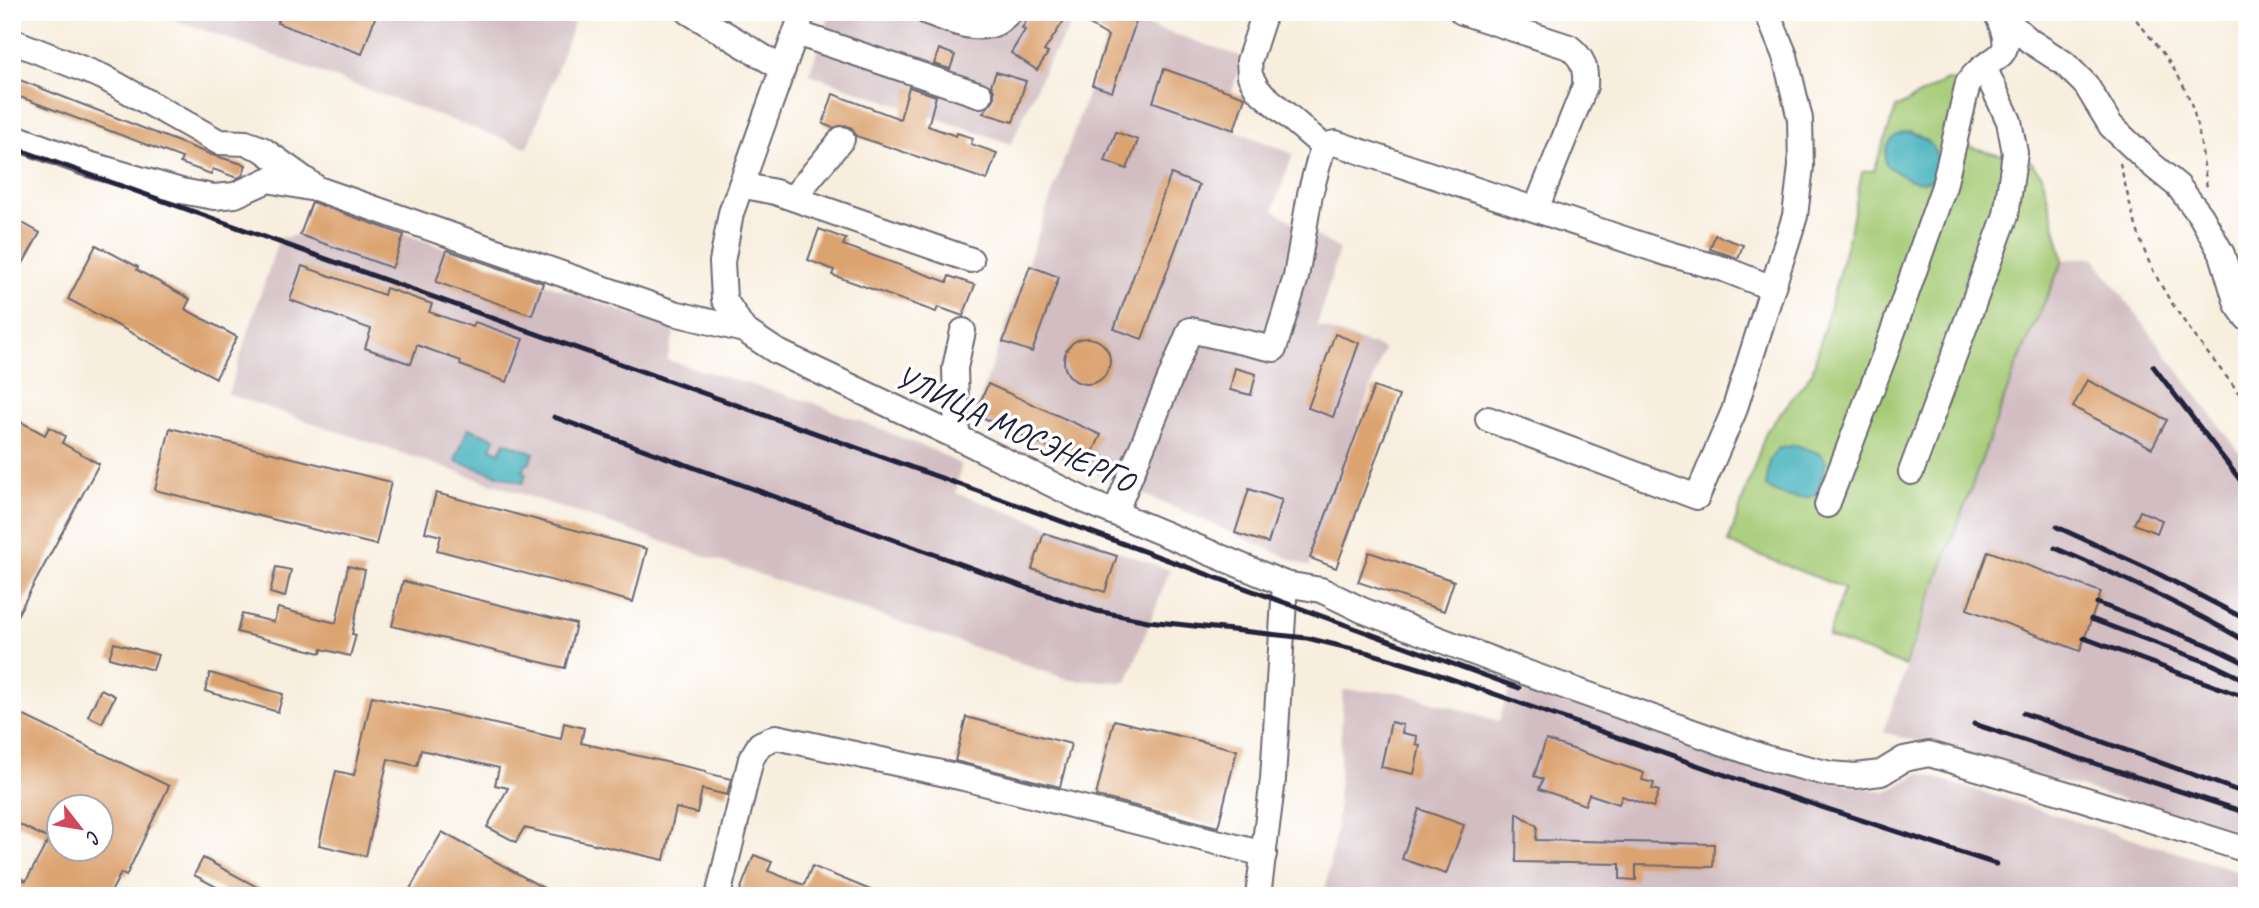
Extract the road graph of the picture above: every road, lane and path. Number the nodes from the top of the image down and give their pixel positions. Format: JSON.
{"nodes":[{"id":1,"x":689,"y":12,"type":"edge"},
{"id":2,"x":927,"y":12,"type":"edge"},
{"id":3,"x":1010,"y":12,"type":"edge"},
{"id":4,"x":1265,"y":12,"type":"edge"},
{"id":5,"x":1462,"y":12,"type":"edge"},
{"id":6,"x":1767,"y":12,"type":"edge"},
{"id":7,"x":1996,"y":12,"type":"edge"},
{"id":8,"x":2130,"y":12,"type":"edge"},
{"id":9,"x":799,"y":23,"type":"edge"},
{"id":10,"x":12,"y":41,"type":"edge"},
{"id":11,"x":2052,"y":55,"type":"junction"},
{"id":12,"x":1990,"y":63,"type":"junction"},
{"id":13,"x":783,"y":69,"type":"junction"},
{"id":14,"x":980,"y":95,"type":"dead end"},
{"id":15,"x":2111,"y":126,"type":"junction"},
{"id":16,"x":12,"y":135,"type":"edge"},
{"id":17,"x":842,"y":139,"type":"dead end"},
{"id":18,"x":1322,"y":146,"type":"junction"},
{"id":19,"x":741,"y":185,"type":"junction"},
{"id":20,"x":318,"y":189,"type":"junction"},
{"id":21,"x":2208,"y":194,"type":"dead end"},
{"id":22,"x":793,"y":198,"type":"junction"},
{"id":23,"x":1536,"y":209,"type":"junction"},
{"id":24,"x":971,"y":260,"type":"dead end"},
{"id":25,"x":1772,"y":288,"type":"junction"},
{"id":26,"x":2247,"y":318,"type":"edge"},
{"id":27,"x":744,"y":330,"type":"junction"},
{"id":28,"x":963,"y":331,"type":"dead end"},
{"id":29,"x":2247,"y":407,"type":"edge"},
{"id":30,"x":1489,"y":419,"type":"dead end"},
{"id":31,"x":957,"y":437,"type":"junction"},
{"id":32,"x":1911,"y":472,"type":"dead end"},
{"id":33,"x":1827,"y":505,"type":"dead end"},
{"id":34,"x":1115,"y":513,"type":"junction"},
{"id":35,"x":1285,"y":584,"type":"junction"},
{"id":36,"x":2247,"y":850,"type":"edge"},
{"id":37,"x":1264,"y":854,"type":"junction"},
{"id":38,"x":718,"y":896,"type":"edge"},
{"id":39,"x":1258,"y":896,"type":"edge"}],
"edges":[{"from":1,"to":13,"type":"street"},
{"from":2,"to":3,"type":"street"},
{"from":4,"to":18,"type":"street"},
{"from":5,"to":23,"type":"street"},
{"from":6,"to":25,"type":"street"},
{"from":7,"to":11,"type":"street"},
{"from":7,"to":12,"type":"street"},
{"from":8,"to":21,"type":"path"},
{"from":9,"to":13,"type":"street","name":"УЛИЦА МОСЭНЕРГО"},
{"from":9,"to":14,"type":"street"},
{"from":10,"to":20,"type":"street"},
{"from":11,"to":12,"type":"street"},
{"from":11,"to":15,"type":"street"},
{"from":12,"to":32,"type":"street"},
{"from":12,"to":33,"type":"street"},
{"from":13,"to":19,"type":"street","name":"УЛИЦА МОСЭНЕРГО"},
{"from":15,"to":26,"type":"street"},
{"from":15,"to":29,"type":"path"},
{"from":16,"to":20,"type":"street"},
{"from":17,"to":22,"type":"street"},
{"from":18,"to":23,"type":"street"},
{"from":18,"to":34,"type":"street"},
{"from":19,"to":22,"type":"street"},
{"from":19,"to":27,"type":"street","name":"УЛИЦА МОСЭНЕРГО"},
{"from":20,"to":27,"type":"street"},
{"from":22,"to":24,"type":"street"},
{"from":23,"to":25,"type":"street"},
{"from":25,"to":30,"type":"street"},
{"from":27,"to":31,"type":"street","name":"УЛИЦА МОСЭНЕРГО"},
{"from":28,"to":31,"type":"street"},
{"from":31,"to":34,"type":"street","name":"УЛИЦА МОСЭНЕРГО"},
{"from":34,"to":35,"type":"street","name":"УЛИЦА МОСЭНЕРГО"},
{"from":35,"to":36,"type":"street","name":"УЛИЦА МОСЭНЕРГО"},
{"from":35,"to":37,"type":"street"},
{"from":37,"to":38,"type":"street"},
{"from":37,"to":39,"type":"street"}]}
